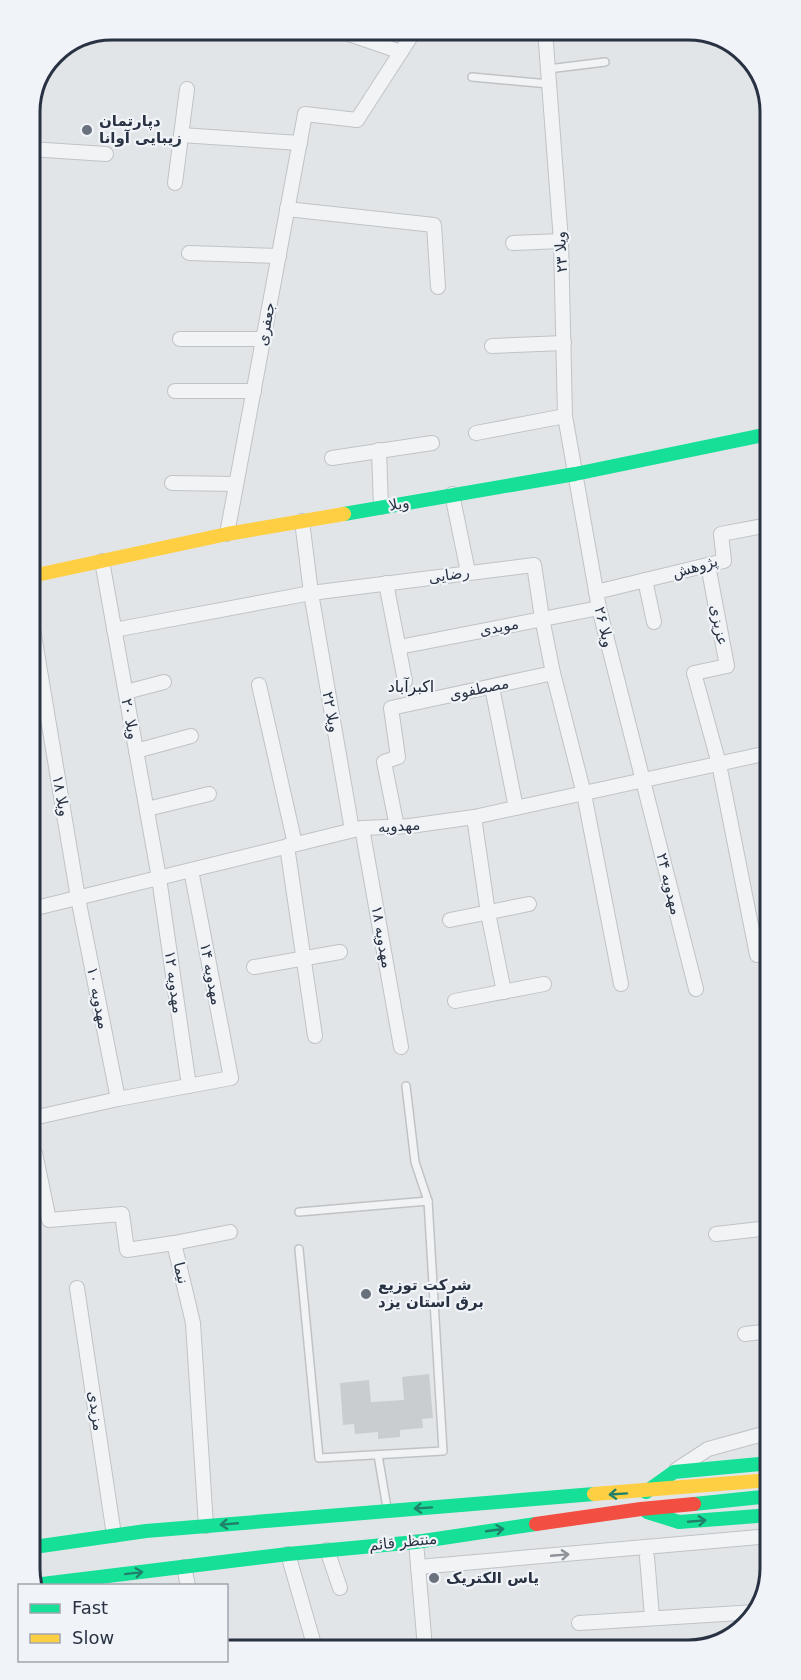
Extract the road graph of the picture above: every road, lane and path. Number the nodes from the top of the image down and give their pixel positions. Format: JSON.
{"nodes":[{"id":1,"x":367,"y":40,"type":"edge"},
{"id":2,"x":408,"y":41,"type":"edge"},
{"id":3,"x":546,"y":41,"type":"edge"},
{"id":4,"x":401,"y":52,"type":"junction"},
{"id":5,"x":605,"y":62,"type":"dead end"},
{"id":6,"x":548,"y":69,"type":"junction"},
{"id":7,"x":472,"y":77,"type":"dead end"},
{"id":8,"x":549,"y":84,"type":"junction"},
{"id":9,"x":187,"y":89,"type":"dead end"},
{"id":10,"x":181,"y":135,"type":"junction"},
{"id":11,"x":300,"y":143,"type":"junction"},
{"id":12,"x":41,"y":150,"type":"edge"},
{"id":13,"x":106,"y":154,"type":"dead end"},
{"id":14,"x":175,"y":183,"type":"dead end"},
{"id":15,"x":288,"y":209,"type":"junction"},
{"id":16,"x":561,"y":241,"type":"junction"},
{"id":17,"x":513,"y":243,"type":"dead end"},
{"id":18,"x":189,"y":253,"type":"dead end"},
{"id":19,"x":279,"y":256,"type":"junction"},
{"id":20,"x":438,"y":287,"type":"dead end"},
{"id":21,"x":180,"y":339,"type":"dead end"},
{"id":22,"x":263,"y":339,"type":"junction"},
{"id":23,"x":564,"y":343,"type":"junction"},
{"id":24,"x":492,"y":346,"type":"dead end"},
{"id":25,"x":175,"y":391,"type":"dead end"},
{"id":26,"x":254,"y":391,"type":"junction"},
{"id":27,"x":565,"y":416,"type":"junction"},
{"id":28,"x":476,"y":433,"type":"dead end"},
{"id":29,"x":760,"y":436,"type":"edge"},
{"id":30,"x":432,"y":443,"type":"dead end"},
{"id":31,"x":379,"y":450,"type":"junction"},
{"id":32,"x":332,"y":458,"type":"dead end"},
{"id":33,"x":575,"y":474,"type":"junction"},
{"id":34,"x":172,"y":483,"type":"dead end"},
{"id":35,"x":236,"y":484,"type":"junction"},
{"id":36,"x":452,"y":494,"type":"junction"},
{"id":37,"x":381,"y":507,"type":"junction"},
{"id":38,"x":302,"y":521,"type":"junction"},
{"id":39,"x":760,"y":527,"type":"edge"},
{"id":40,"x":227,"y":534,"type":"junction"},
{"id":41,"x":102,"y":561,"type":"junction"},
{"id":42,"x":708,"y":565,"type":"junction"},
{"id":43,"x":468,"y":572,"type":"junction"},
{"id":44,"x":41,"y":574,"type":"edge"},
{"id":45,"x":645,"y":580,"type":"junction"},
{"id":46,"x":386,"y":583,"type":"junction"},
{"id":47,"x":596,"y":592,"type":"junction"},
{"id":48,"x":311,"y":593,"type":"junction"},
{"id":49,"x":599,"y":608,"type":"junction"},
{"id":50,"x":542,"y":618,"type":"junction"},
{"id":51,"x":654,"y":622,"type":"dead end"},
{"id":52,"x":114,"y":630,"type":"junction"},
{"id":53,"x":399,"y":646,"type":"junction"},
{"id":54,"x":553,"y":673,"type":"junction"},
{"id":55,"x":41,"y":674,"type":"edge"},
{"id":56,"x":405,"y":681,"type":"dead end"},
{"id":57,"x":164,"y":682,"type":"dead end"},
{"id":58,"x":259,"y":685,"type":"dead end"},
{"id":59,"x":492,"y":687,"type":"junction"},
{"id":60,"x":126,"y":692,"type":"junction"},
{"id":61,"x":191,"y":736,"type":"dead end"},
{"id":62,"x":136,"y":751,"type":"junction"},
{"id":63,"x":760,"y":755,"type":"edge"},
{"id":64,"x":719,"y":764,"type":"junction"},
{"id":65,"x":642,"y":779,"type":"junction"},
{"id":66,"x":209,"y":794,"type":"dead end"},
{"id":67,"x":584,"y":794,"type":"junction"},
{"id":68,"x":516,"y":808,"type":"junction"},
{"id":69,"x":147,"y":809,"type":"junction"},
{"id":70,"x":474,"y":817,"type":"junction"},
{"id":71,"x":397,"y":827,"type":"junction"},
{"id":72,"x":357,"y":829,"type":"junction"},
{"id":73,"x":291,"y":845,"type":"junction"},
{"id":74,"x":191,"y":870,"type":"junction"},
{"id":75,"x":159,"y":878,"type":"junction"},
{"id":76,"x":78,"y":898,"type":"junction"},
{"id":77,"x":529,"y":904,"type":"dead end"},
{"id":78,"x":40,"y":907,"type":"edge"},
{"id":79,"x":488,"y":912,"type":"junction"},
{"id":80,"x":450,"y":920,"type":"dead end"},
{"id":81,"x":340,"y":952,"type":"dead end"},
{"id":82,"x":757,"y":955,"type":"dead end"},
{"id":83,"x":304,"y":959,"type":"junction"},
{"id":84,"x":254,"y":967,"type":"dead end"},
{"id":85,"x":544,"y":984,"type":"dead end"},
{"id":86,"x":621,"y":984,"type":"dead end"},
{"id":87,"x":696,"y":989,"type":"dead end"},
{"id":88,"x":504,"y":992,"type":"junction"},
{"id":89,"x":456,"y":1001,"type":"dead end"},
{"id":90,"x":315,"y":1036,"type":"dead end"},
{"id":91,"x":401,"y":1047,"type":"dead end"},
{"id":92,"x":189,"y":1086,"type":"junction"},
{"id":93,"x":406,"y":1086,"type":"dead end"},
{"id":94,"x":118,"y":1099,"type":"junction"},
{"id":95,"x":40,"y":1115,"type":"edge"},
{"id":96,"x":40,"y":1178,"type":"edge"},
{"id":97,"x":428,"y":1202,"type":"junction"},
{"id":98,"x":298,"y":1212,"type":"dead end"},
{"id":99,"x":760,"y":1229,"type":"edge"},
{"id":100,"x":230,"y":1232,"type":"dead end"},
{"id":101,"x":716,"y":1234,"type":"dead end"},
{"id":102,"x":174,"y":1243,"type":"junction"},
{"id":103,"x":299,"y":1250,"type":"dead end"},
{"id":104,"x":77,"y":1288,"type":"dead end"},
{"id":105,"x":760,"y":1332,"type":"edge"},
{"id":106,"x":745,"y":1334,"type":"dead end"},
{"id":107,"x":760,"y":1435,"type":"edge"},
{"id":108,"x":378,"y":1455,"type":"junction"},
{"id":109,"x":760,"y":1464,"type":"edge"},
{"id":110,"x":674,"y":1472,"type":"junction"},
{"id":111,"x":760,"y":1481,"type":"edge"},
{"id":112,"x":646,"y":1492,"type":"junction"},
{"id":113,"x":760,"y":1497,"type":"edge"},
{"id":114,"x":641,"y":1509,"type":"junction"},
{"id":115,"x":388,"y":1511,"type":"junction"},
{"id":116,"x":760,"y":1516,"type":"edge"},
{"id":117,"x":206,"y":1526,"type":"junction"},
{"id":118,"x":114,"y":1535,"type":"junction"},
{"id":119,"x":760,"y":1537,"type":"edge"},
{"id":120,"x":416,"y":1542,"type":"junction"},
{"id":121,"x":40,"y":1546,"type":"edge"},
{"id":122,"x":327,"y":1550,"type":"junction"},
{"id":123,"x":288,"y":1554,"type":"junction"},
{"id":124,"x":647,"y":1557,"type":"dead end"},
{"id":125,"x":184,"y":1567,"type":"junction"},
{"id":126,"x":418,"y":1567,"type":"junction"},
{"id":127,"x":44,"y":1584,"type":"edge"},
{"id":128,"x":188,"y":1584,"type":"edge"},
{"id":129,"x":340,"y":1588,"type":"dead end"},
{"id":130,"x":745,"y":1613,"type":"edge"},
{"id":131,"x":652,"y":1617,"type":"junction"},
{"id":132,"x":579,"y":1623,"type":"dead end"},
{"id":133,"x":313,"y":1639,"type":"edge"},
{"id":134,"x":424,"y":1640,"type":"edge"}],
"edges":[{"from":1,"to":4,"type":"street"},
{"from":2,"to":4,"type":"street"},
{"from":3,"to":6,"type":"street","name":"ویلا ۲۳"},
{"from":4,"to":11,"type":"street","name":"جعفری"},
{"from":5,"to":6,"type":"lane"},
{"from":6,"to":8,"type":"street","name":"ویلا ۲۳"},
{"from":7,"to":8,"type":"lane"},
{"from":8,"to":16,"type":"street","name":"ویلا ۲۳"},
{"from":9,"to":10,"type":"street"},
{"from":10,"to":11,"type":"street"},
{"from":10,"to":14,"type":"street"},
{"from":11,"to":15,"type":"street","name":"جعفری"},
{"from":12,"to":13,"type":"street"},
{"from":15,"to":19,"type":"street","name":"جعفری"},
{"from":15,"to":20,"type":"street"},
{"from":16,"to":17,"type":"street"},
{"from":16,"to":23,"type":"street","name":"ویلا ۲۳"},
{"from":18,"to":19,"type":"street"},
{"from":19,"to":22,"type":"street","name":"جعفری"},
{"from":21,"to":22,"type":"street"},
{"from":22,"to":26,"type":"street","name":"جعفری"},
{"from":23,"to":24,"type":"street"},
{"from":23,"to":27,"type":"street","name":"ویلا ۲۳"},
{"from":25,"to":26,"type":"street"},
{"from":26,"to":35,"type":"street","name":"جعفری"},
{"from":27,"to":28,"type":"street"},
{"from":27,"to":33,"type":"street","name":"ویلا ۲۳"},
{"from":29,"to":33,"type":"main road","name":"ویلا"},
{"from":30,"to":31,"type":"street"},
{"from":31,"to":32,"type":"street"},
{"from":31,"to":37,"type":"street"},
{"from":33,"to":36,"type":"main road","name":"ویلا"},
{"from":33,"to":47,"type":"street","name":"ویلا ۲۶"},
{"from":34,"to":35,"type":"street"},
{"from":35,"to":40,"type":"street","name":"جعفری"},
{"from":36,"to":37,"type":"main road","name":"ویلا"},
{"from":36,"to":43,"type":"street"},
{"from":37,"to":38,"type":"main road","name":"ویلا"},
{"from":38,"to":40,"type":"main road","name":"ویلا"},
{"from":38,"to":48,"type":"street","name":"ویلا ۲۲"},
{"from":39,"to":42,"type":"street","name":"پژوهش"},
{"from":40,"to":41,"type":"main road","name":"ویلا"},
{"from":41,"to":44,"type":"main road","name":"ویلا"},
{"from":41,"to":52,"type":"street","name":"ویلا ۲۰"},
{"from":42,"to":45,"type":"street","name":"پژوهش"},
{"from":42,"to":64,"type":"street","name":"عزیزی"},
{"from":43,"to":46,"type":"street","name":"رضایی"},
{"from":43,"to":50,"type":"street","name":"رضایی"},
{"from":45,"to":47,"type":"street","name":"پژوهش"},
{"from":45,"to":51,"type":"street"},
{"from":46,"to":48,"type":"street","name":"رضایی"},
{"from":46,"to":53,"type":"street"},
{"from":47,"to":49,"type":"street","name":"ویلا ۲۶"},
{"from":48,"to":52,"type":"street","name":"رضایی"},
{"from":48,"to":72,"type":"street","name":"ویلا ۲۲"},
{"from":49,"to":50,"type":"street","name":"مویدی"},
{"from":49,"to":65,"type":"street","name":"ویلا ۲۶"},
{"from":50,"to":53,"type":"street","name":"مویدی"},
{"from":50,"to":54,"type":"street"},
{"from":52,"to":60,"type":"street","name":"ویلا ۲۰"},
{"from":53,"to":56,"type":"street"},
{"from":54,"to":59,"type":"street","name":"مصطفوی"},
{"from":54,"to":67,"type":"street"},
{"from":55,"to":76,"type":"street","name":"ویلا ۱۸"},
{"from":57,"to":60,"type":"street"},
{"from":58,"to":73,"type":"street"},
{"from":59,"to":68,"type":"street"},
{"from":59,"to":71,"type":"street","name":"مصطفوی"},
{"from":60,"to":62,"type":"street","name":"ویلا ۲۰"},
{"from":61,"to":62,"type":"street"},
{"from":62,"to":69,"type":"street","name":"ویلا ۲۰"},
{"from":63,"to":64,"type":"street","name":"مهدویه"},
{"from":64,"to":65,"type":"street","name":"مهدویه"},
{"from":64,"to":82,"type":"street"},
{"from":65,"to":67,"type":"street","name":"مهدویه"},
{"from":65,"to":87,"type":"street","name":"مهدویه ۲۴"},
{"from":66,"to":69,"type":"street"},
{"from":67,"to":68,"type":"street","name":"مهدویه"},
{"from":67,"to":86,"type":"street"},
{"from":68,"to":70,"type":"street","name":"مهدویه"},
{"from":69,"to":75,"type":"street","name":"ویلا ۲۰"},
{"from":70,"to":71,"type":"street","name":"مهدویه"},
{"from":70,"to":79,"type":"street"},
{"from":71,"to":72,"type":"street","name":"مهدویه"},
{"from":72,"to":73,"type":"street","name":"مهدویه"},
{"from":72,"to":91,"type":"street","name":"مهدویه ۱۸"},
{"from":73,"to":74,"type":"street","name":"مهدویه"},
{"from":73,"to":83,"type":"street"},
{"from":74,"to":75,"type":"street","name":"مهدویه"},
{"from":74,"to":92,"type":"street","name":"مهدویه ۱۴"},
{"from":75,"to":76,"type":"street","name":"مهدویه"},
{"from":75,"to":92,"type":"street","name":"مهدویه ۱۲"},
{"from":76,"to":78,"type":"street","name":"مهدویه"},
{"from":76,"to":94,"type":"street","name":"مهدویه ۱۰"},
{"from":77,"to":79,"type":"street"},
{"from":79,"to":80,"type":"street"},
{"from":79,"to":88,"type":"street"},
{"from":81,"to":83,"type":"street"},
{"from":83,"to":84,"type":"street"},
{"from":83,"to":90,"type":"street"},
{"from":85,"to":88,"type":"street"},
{"from":88,"to":89,"type":"street"},
{"from":92,"to":94,"type":"street"},
{"from":93,"to":97,"type":"lane"},
{"from":94,"to":95,"type":"street"},
{"from":96,"to":102,"type":"street","name":"نیما"},
{"from":97,"to":98,"type":"lane"},
{"from":97,"to":108,"type":"lane"},
{"from":99,"to":101,"type":"street"},
{"from":100,"to":102,"type":"street"},
{"from":102,"to":117,"type":"street","name":"نیما"},
{"from":103,"to":108,"type":"lane"},
{"from":104,"to":118,"type":"street","name":"مزیدی"},
{"from":105,"to":106,"type":"street"},
{"from":107,"to":110,"type":"street"},
{"from":108,"to":115,"type":"lane"},
{"from":109,"to":110,"type":"main road"},
{"from":110,"to":112,"type":"main road"},
{"from":111,"to":112,"type":"main road","name":"منتظر قائم"},
{"from":112,"to":115,"type":"main road","name":"منتظر قائم","one_way":true},
{"from":113,"to":114,"type":"main road","name":"منتظر قائم"},
{"from":114,"to":116,"type":"main road","one_way":true},
{"from":120,"to":114,"type":"main road","name":"منتظر قائم","one_way":true},
{"from":115,"to":117,"type":"main road","name":"منتظر قائم","one_way":true},
{"from":117,"to":118,"type":"main road","name":"منتظر قائم"},
{"from":118,"to":121,"type":"main road","name":"منتظر قائم"},
{"from":126,"to":119,"type":"street","one_way":true},
{"from":120,"to":122,"type":"main road","name":"منتظر قائم"},
{"from":120,"to":126,"type":"street"},
{"from":122,"to":123,"type":"main road","name":"منتظر قائم"},
{"from":122,"to":129,"type":"street"},
{"from":123,"to":125,"type":"main road","name":"منتظر قائم"},
{"from":123,"to":133,"type":"street"},
{"from":124,"to":131,"type":"street"},
{"from":127,"to":125,"type":"main road","name":"منتظر قائم","one_way":true},
{"from":125,"to":128,"type":"street"},
{"from":126,"to":134,"type":"street"},
{"from":130,"to":131,"type":"street"},
{"from":131,"to":132,"type":"street"}]}
